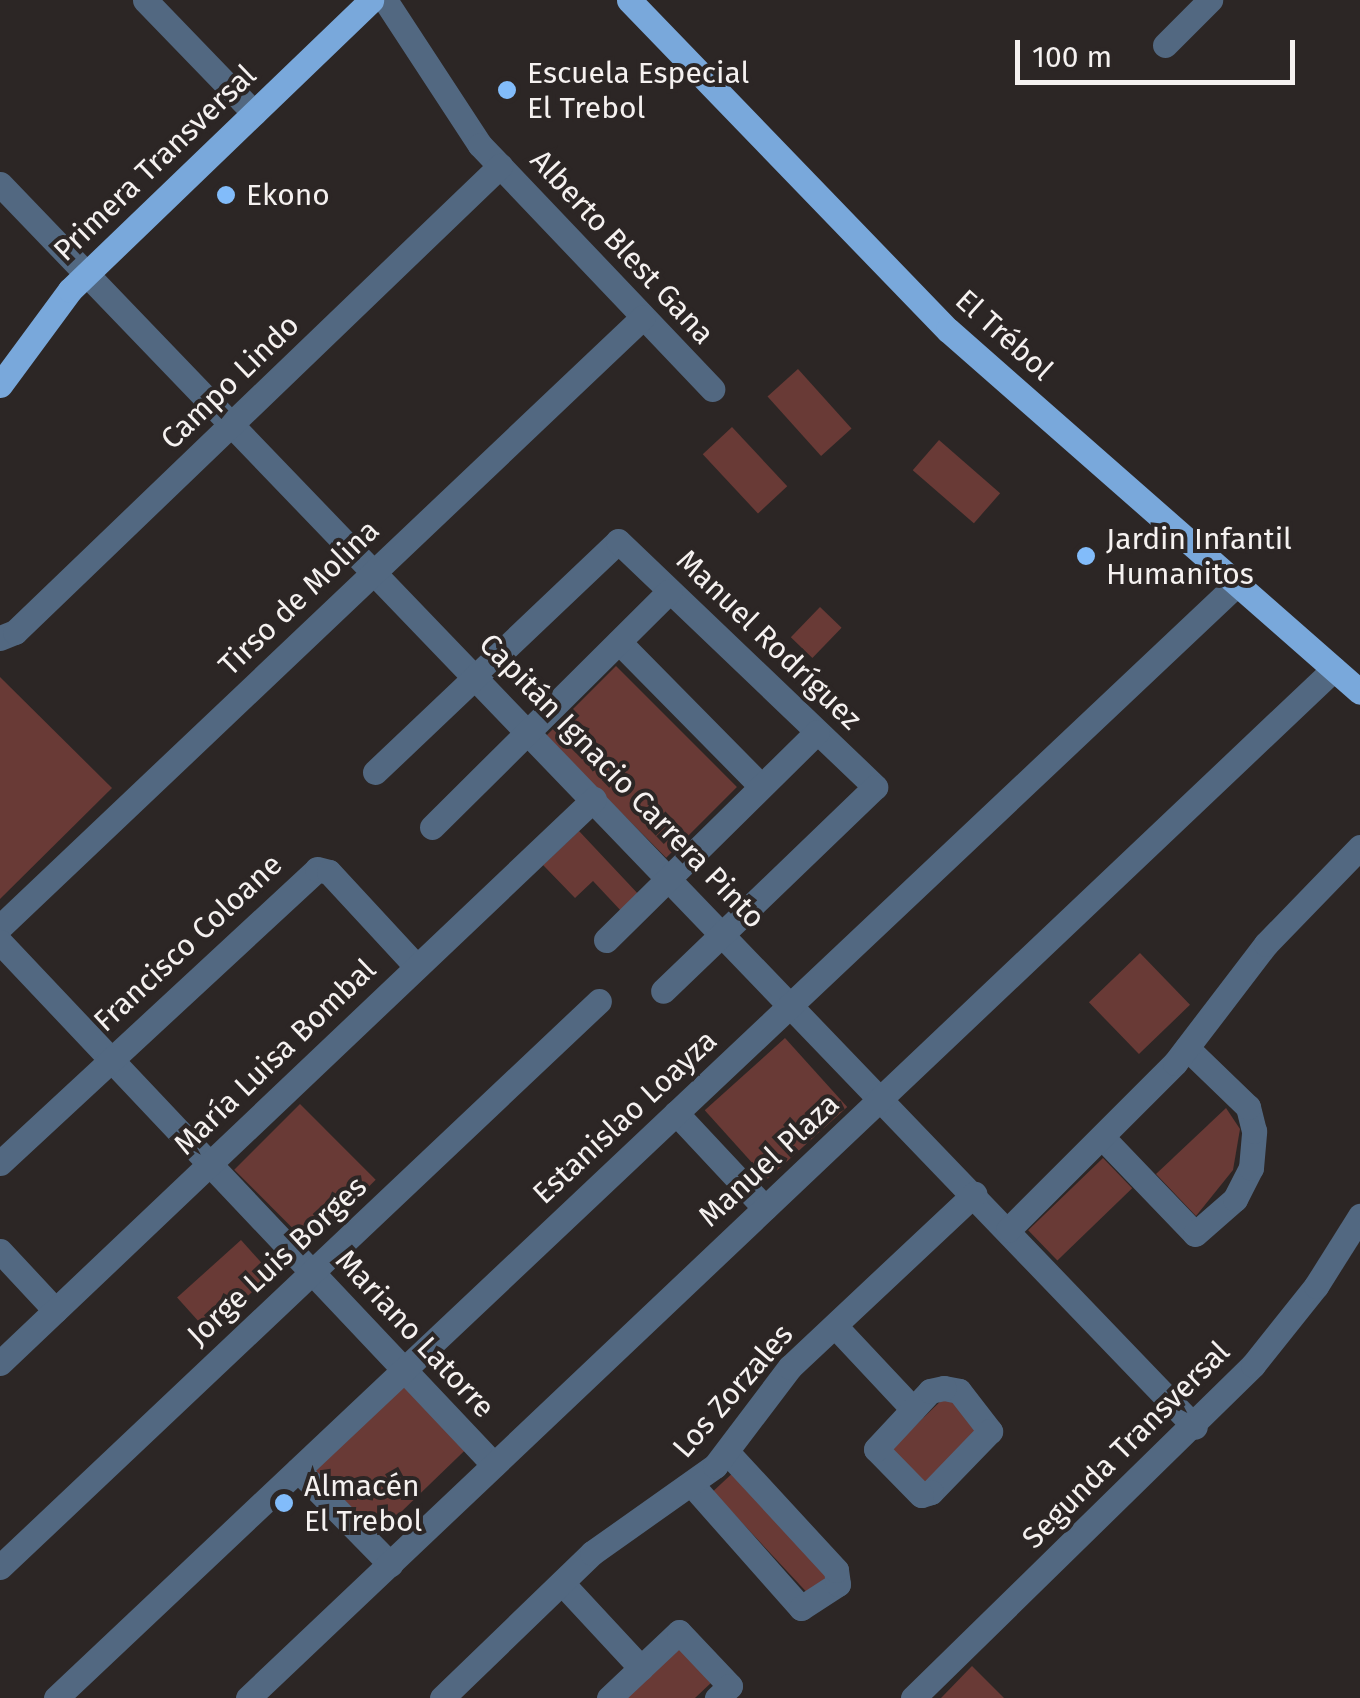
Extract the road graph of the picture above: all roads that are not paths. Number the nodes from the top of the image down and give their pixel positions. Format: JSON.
{"nodes":[{"id":1,"x":144,"y":0,"type":"edge"},
{"id":2,"x":371,"y":0,"type":"edge"},
{"id":3,"x":385,"y":0,"type":"edge"},
{"id":4,"x":629,"y":0,"type":"edge"},
{"id":5,"x":1210,"y":0,"type":"edge"},
{"id":6,"x":1165,"y":45,"type":"dead end"},
{"id":7,"x":254,"y":113,"type":"junction"},
{"id":8,"x":500,"y":166,"type":"junction"},
{"id":9,"x":3,"y":194,"type":"edge"},
{"id":10,"x":87,"y":273,"type":"junction"},
{"id":11,"x":643,"y":316,"type":"junction"},
{"id":12,"x":0,"y":386,"type":"edge"},
{"id":13,"x":712,"y":389,"type":"dead end"},
{"id":14,"x":233,"y":424,"type":"junction"},
{"id":15,"x":374,"y":571,"type":"junction"},
{"id":16,"x":1238,"y":583,"type":"junction"},
{"id":17,"x":670,"y":591,"type":"junction"},
{"id":18,"x":0,"y":638,"type":"edge"},
{"id":19,"x":619,"y":642,"type":"junction"},
{"id":20,"x":1334,"y":669,"type":"junction"},
{"id":21,"x":475,"y":676,"type":"junction"},
{"id":22,"x":1360,"y":692,"type":"edge"},
{"id":23,"x":529,"y":732,"type":"junction"},
{"id":24,"x":817,"y":732,"type":"junction"},
{"id":25,"x":375,"y":772,"type":"dead end"},
{"id":26,"x":760,"y":785,"type":"junction"},
{"id":27,"x":594,"y":799,"type":"junction"},
{"id":28,"x":432,"y":828,"type":"dead end"},
{"id":29,"x":1356,"y":856,"type":"edge"},
{"id":30,"x":669,"y":877,"type":"junction"},
{"id":31,"x":0,"y":928,"type":"edge"},
{"id":32,"x":722,"y":932,"type":"junction"},
{"id":33,"x":606,"y":940,"type":"dead end"},
{"id":34,"x":0,"y":942,"type":"edge"},
{"id":35,"x":417,"y":967,"type":"junction"},
{"id":36,"x":662,"y":990,"type":"dead end"},
{"id":37,"x":599,"y":1002,"type":"dead end"},
{"id":38,"x":792,"y":1004,"type":"junction"},
{"id":39,"x":1187,"y":1048,"type":"junction"},
{"id":40,"x":112,"y":1058,"type":"junction"},
{"id":41,"x":882,"y":1097,"type":"junction"},
{"id":42,"x":676,"y":1113,"type":"junction"},
{"id":43,"x":1102,"y":1137,"type":"junction"},
{"id":44,"x":0,"y":1162,"type":"edge"},
{"id":45,"x":210,"y":1163,"type":"junction"},
{"id":46,"x":974,"y":1194,"type":"junction"},
{"id":47,"x":765,"y":1208,"type":"junction"},
{"id":48,"x":1360,"y":1216,"type":"edge"},
{"id":49,"x":1008,"y":1230,"type":"junction"},
{"id":50,"x":0,"y":1251,"type":"edge"},
{"id":51,"x":312,"y":1272,"type":"junction"},
{"id":52,"x":56,"y":1310,"type":"junction"},
{"id":53,"x":835,"y":1326,"type":"junction"},
{"id":54,"x":0,"y":1363,"type":"edge"},
{"id":55,"x":404,"y":1370,"type":"junction"},
{"id":56,"x":913,"y":1409,"type":"junction"},
{"id":57,"x":1195,"y":1427,"type":"junction"},
{"id":58,"x":728,"y":1453,"type":"junction"},
{"id":59,"x":494,"y":1465,"type":"junction"},
{"id":60,"x":298,"y":1470,"type":"junction"},
{"id":61,"x":693,"y":1486,"type":"junction"},
{"id":62,"x":390,"y":1564,"type":"junction"},
{"id":63,"x":0,"y":1567,"type":"edge"},
{"id":64,"x":562,"y":1583,"type":"junction"},
{"id":65,"x":642,"y":1668,"type":"junction"},
{"id":66,"x":452,"y":1695,"type":"edge"},
{"id":67,"x":56,"y":1698,"type":"edge"},
{"id":68,"x":248,"y":1698,"type":"edge"},
{"id":69,"x":609,"y":1698,"type":"edge"},
{"id":70,"x":717,"y":1698,"type":"edge"},
{"id":71,"x":913,"y":1698,"type":"edge"}],
"edges":[{"from":1,"to":7,"type":"street"},
{"from":2,"to":7,"type":"main road","name":"Primera Transversal"},
{"from":3,"to":8,"type":"street","name":"Alberto Blest Gana"},
{"from":4,"to":16,"type":"main road","name":"El Trébol"},
{"from":5,"to":6,"type":"street"},
{"from":7,"to":10,"type":"main road","name":"Primera Transversal"},
{"from":8,"to":11,"type":"street","name":"Alberto Blest Gana"},
{"from":8,"to":14,"type":"street","name":"Campo Lindo"},
{"from":9,"to":10,"type":"street","name":"Capitán Ignacio Carrera Pinto"},
{"from":10,"to":12,"type":"main road","name":"Primera Transversal"},
{"from":10,"to":14,"type":"street","name":"Capitán Ignacio Carrera Pinto"},
{"from":11,"to":13,"type":"street","name":"Alberto Blest Gana"},
{"from":11,"to":15,"type":"street","name":"Tirso de Molina"},
{"from":14,"to":15,"type":"street","name":"Capitán Ignacio Carrera Pinto"},
{"from":14,"to":18,"type":"street","name":"Campo Lindo"},
{"from":15,"to":21,"type":"street","name":"Capitán Ignacio Carrera Pinto"},
{"from":15,"to":31,"type":"street","name":"Tirso de Molina"},
{"from":16,"to":20,"type":"main road","name":"El Trébol"},
{"from":16,"to":38,"type":"street","name":"Estanislao Loayza"},
{"from":17,"to":19,"type":"street"},
{"from":17,"to":21,"type":"street","name":"Manuel Rodríguez"},
{"from":17,"to":24,"type":"street","name":"Manuel Rodríguez"},
{"from":19,"to":23,"type":"street"},
{"from":19,"to":26,"type":"street"},
{"from":20,"to":22,"type":"main road","name":"El Trébol"},
{"from":20,"to":41,"type":"street","name":"Manuel Plaza"},
{"from":21,"to":23,"type":"street","name":"Capitán Ignacio Carrera Pinto"},
{"from":21,"to":25,"type":"street"},
{"from":23,"to":27,"type":"street","name":"Capitán Ignacio Carrera Pinto"},
{"from":23,"to":28,"type":"street"},
{"from":24,"to":26,"type":"street"},
{"from":24,"to":32,"type":"street","name":"Manuel Rodríguez"},
{"from":26,"to":30,"type":"street"},
{"from":27,"to":30,"type":"street","name":"Capitán Ignacio Carrera Pinto"},
{"from":27,"to":35,"type":"street","name":"María Luisa Bombal"},
{"from":29,"to":39,"type":"street"},
{"from":30,"to":32,"type":"street","name":"Capitán Ignacio Carrera Pinto"},
{"from":30,"to":33,"type":"street"},
{"from":32,"to":36,"type":"street"},
{"from":32,"to":38,"type":"street","name":"Capitán Ignacio Carrera Pinto"},
{"from":34,"to":40,"type":"street","name":"Mariano Latorre"},
{"from":35,"to":40,"type":"street","name":"Francisco Coloane"},
{"from":35,"to":45,"type":"street","name":"María Luisa Bombal"},
{"from":37,"to":51,"type":"street","name":"Jorge Luis Borges"},
{"from":38,"to":41,"type":"street","name":"Capitán Ignacio Carrera Pinto"},
{"from":38,"to":42,"type":"street","name":"Estanislao Loayza"},
{"from":39,"to":43,"type":"street"},
{"from":39,"to":43,"type":"street"},
{"from":40,"to":44,"type":"street","name":"Francisco Coloane"},
{"from":40,"to":45,"type":"street","name":"Mariano Latorre"},
{"from":41,"to":46,"type":"street","name":"Capitán Ignacio Carrera Pinto"},
{"from":41,"to":47,"type":"street","name":"Manuel Plaza"},
{"from":42,"to":47,"type":"street"},
{"from":42,"to":55,"type":"street","name":"Estanislao Loayza"},
{"from":43,"to":49,"type":"street"},
{"from":45,"to":51,"type":"street","name":"Mariano Latorre"},
{"from":45,"to":52,"type":"street","name":"María Luisa Bombal"},
{"from":46,"to":49,"type":"street","name":"Capitán Ignacio Carrera Pinto"},
{"from":46,"to":53,"type":"street","name":"Los Zorzales"},
{"from":47,"to":59,"type":"street","name":"Manuel Plaza"},
{"from":48,"to":57,"type":"street","name":"Segunda Transversal"},
{"from":49,"to":57,"type":"street","name":"Capitán Ignacio Carrera Pinto"},
{"from":50,"to":52,"type":"street"},
{"from":51,"to":55,"type":"street","name":"Mariano Latorre"},
{"from":51,"to":63,"type":"street","name":"Jorge Luis Borges"},
{"from":52,"to":54,"type":"street","name":"María Luisa Bombal"},
{"from":53,"to":56,"type":"street"},
{"from":53,"to":58,"type":"street","name":"Los Zorzales"},
{"from":55,"to":59,"type":"street","name":"Mariano Latorre"},
{"from":55,"to":60,"type":"street","name":"Estanislao Loayza"},
{"from":56,"to":56,"type":"street"},
{"from":57,"to":71,"type":"street","name":"Segunda Transversal"},
{"from":58,"to":61,"type":"street","name":"Los Zorzales"},
{"from":58,"to":61,"type":"street"},
{"from":59,"to":62,"type":"street","name":"Manuel Plaza"},
{"from":60,"to":62,"type":"street"},
{"from":60,"to":67,"type":"street","name":"Estanislao Loayza"},
{"from":61,"to":64,"type":"street","name":"Los Zorzales"},
{"from":62,"to":68,"type":"street","name":"Manuel Plaza"},
{"from":64,"to":65,"type":"street"},
{"from":64,"to":66,"type":"street","name":"Los Zorzales"},
{"from":65,"to":69,"type":"street"},
{"from":65,"to":70,"type":"street"}]}
